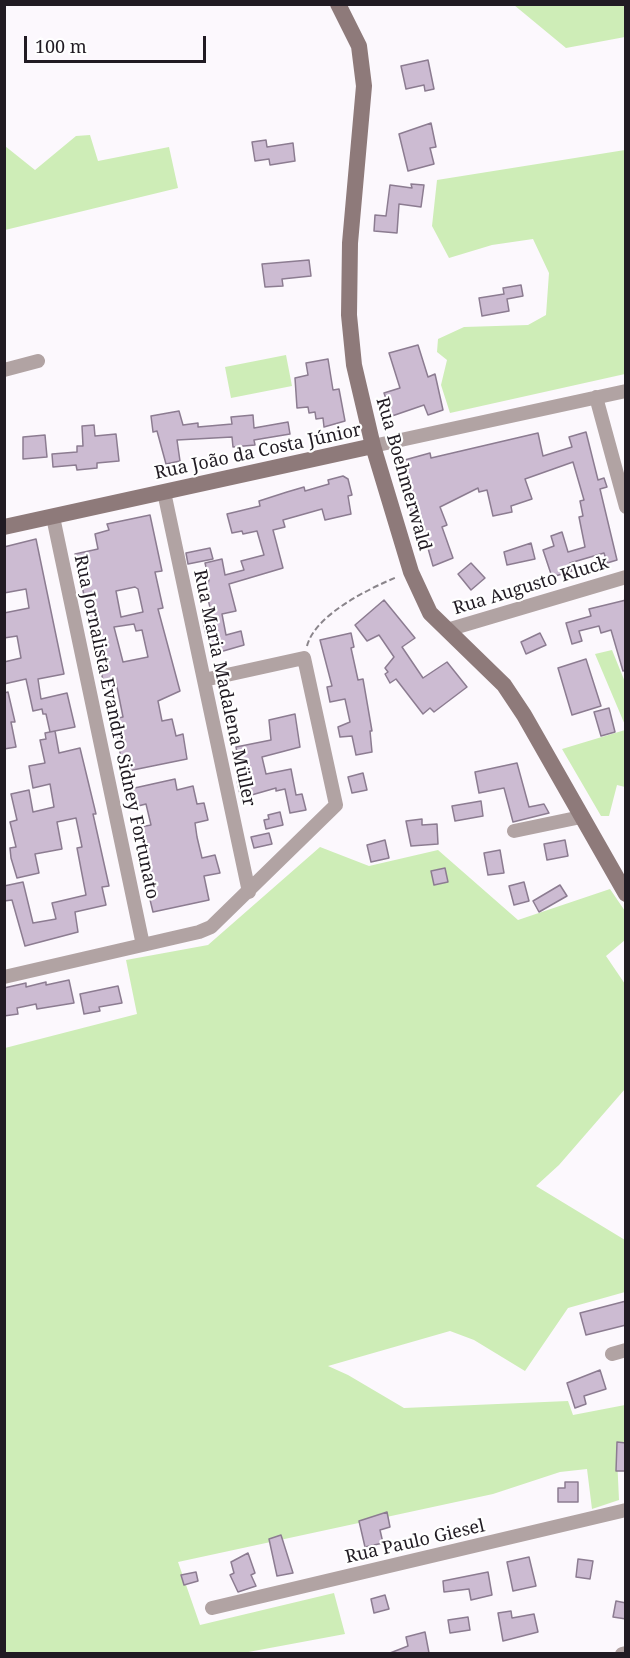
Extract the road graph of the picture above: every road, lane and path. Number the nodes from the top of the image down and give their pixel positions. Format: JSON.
{"nodes":[{"id":1,"x":338,"y":4,"type":"edge"},
{"id":2,"x":38,"y":361,"type":"dead end"},
{"id":3,"x":4,"y":370,"type":"edge"},
{"id":4,"x":626,"y":391,"type":"edge"},
{"id":5,"x":596,"y":397,"type":"junction"},
{"id":6,"x":373,"y":446,"type":"junction"},
{"id":7,"x":164,"y":492,"type":"junction"},
{"id":8,"x":626,"y":507,"type":"edge"},
{"id":9,"x":53,"y":517,"type":"junction"},
{"id":10,"x":4,"y":527,"type":"edge"},
{"id":11,"x":411,"y":572,"type":"junction"},
{"id":12,"x":626,"y":577,"type":"edge"},
{"id":13,"x":447,"y":630,"type":"junction"},
{"id":14,"x":304,"y":658,"type":"junction"},
{"id":15,"x":204,"y":680,"type":"junction"},
{"id":16,"x":581,"y":818,"type":"junction"},
{"id":17,"x":514,"y":831,"type":"dead end"},
{"id":18,"x":249,"y":892,"type":"junction"},
{"id":19,"x":626,"y":894,"type":"edge"},
{"id":20,"x":143,"y":945,"type":"junction"},
{"id":21,"x":4,"y":977,"type":"edge"},
{"id":22,"x":626,"y":1510,"type":"edge"},
{"id":23,"x":212,"y":1608,"type":"dead end"}],
"edges":[{"from":1,"to":6,"type":"main road","name":"Rua Boehmerwald"},
{"from":2,"to":3,"type":"street"},
{"from":4,"to":5,"type":"street","name":"Rua João da Costa Júnior"},
{"from":5,"to":6,"type":"street","name":"Rua João da Costa Júnior"},
{"from":5,"to":8,"type":"street"},
{"from":6,"to":7,"type":"main road","name":"Rua João da Costa Júnior"},
{"from":6,"to":11,"type":"main road","name":"Rua Boehmerwald"},
{"from":7,"to":9,"type":"main road","name":"Rua João da Costa Júnior"},
{"from":7,"to":15,"type":"street","name":"Rua Maria Madalena Müller"},
{"from":9,"to":10,"type":"main road","name":"Rua João da Costa Júnior"},
{"from":9,"to":20,"type":"street","name":"Rua Jornalista Evandro Sidney Fortunato"},
{"from":11,"to":13,"type":"main road","name":"Rua Boehmerwald"},
{"from":11,"to":14,"type":"path"},
{"from":12,"to":13,"type":"street","name":"Rua Augusto Kluck"},
{"from":13,"to":16,"type":"main road","name":"Rua Boehmerwald"},
{"from":14,"to":15,"type":"street"},
{"from":14,"to":18,"type":"street"},
{"from":15,"to":18,"type":"street","name":"Rua Maria Madalena Müller"},
{"from":16,"to":17,"type":"street"},
{"from":16,"to":19,"type":"main road","name":"Rua Boehmerwald"},
{"from":18,"to":20,"type":"street"},
{"from":20,"to":21,"type":"street"},
{"from":22,"to":23,"type":"street","name":"Rua Paulo Giesel"}]}
